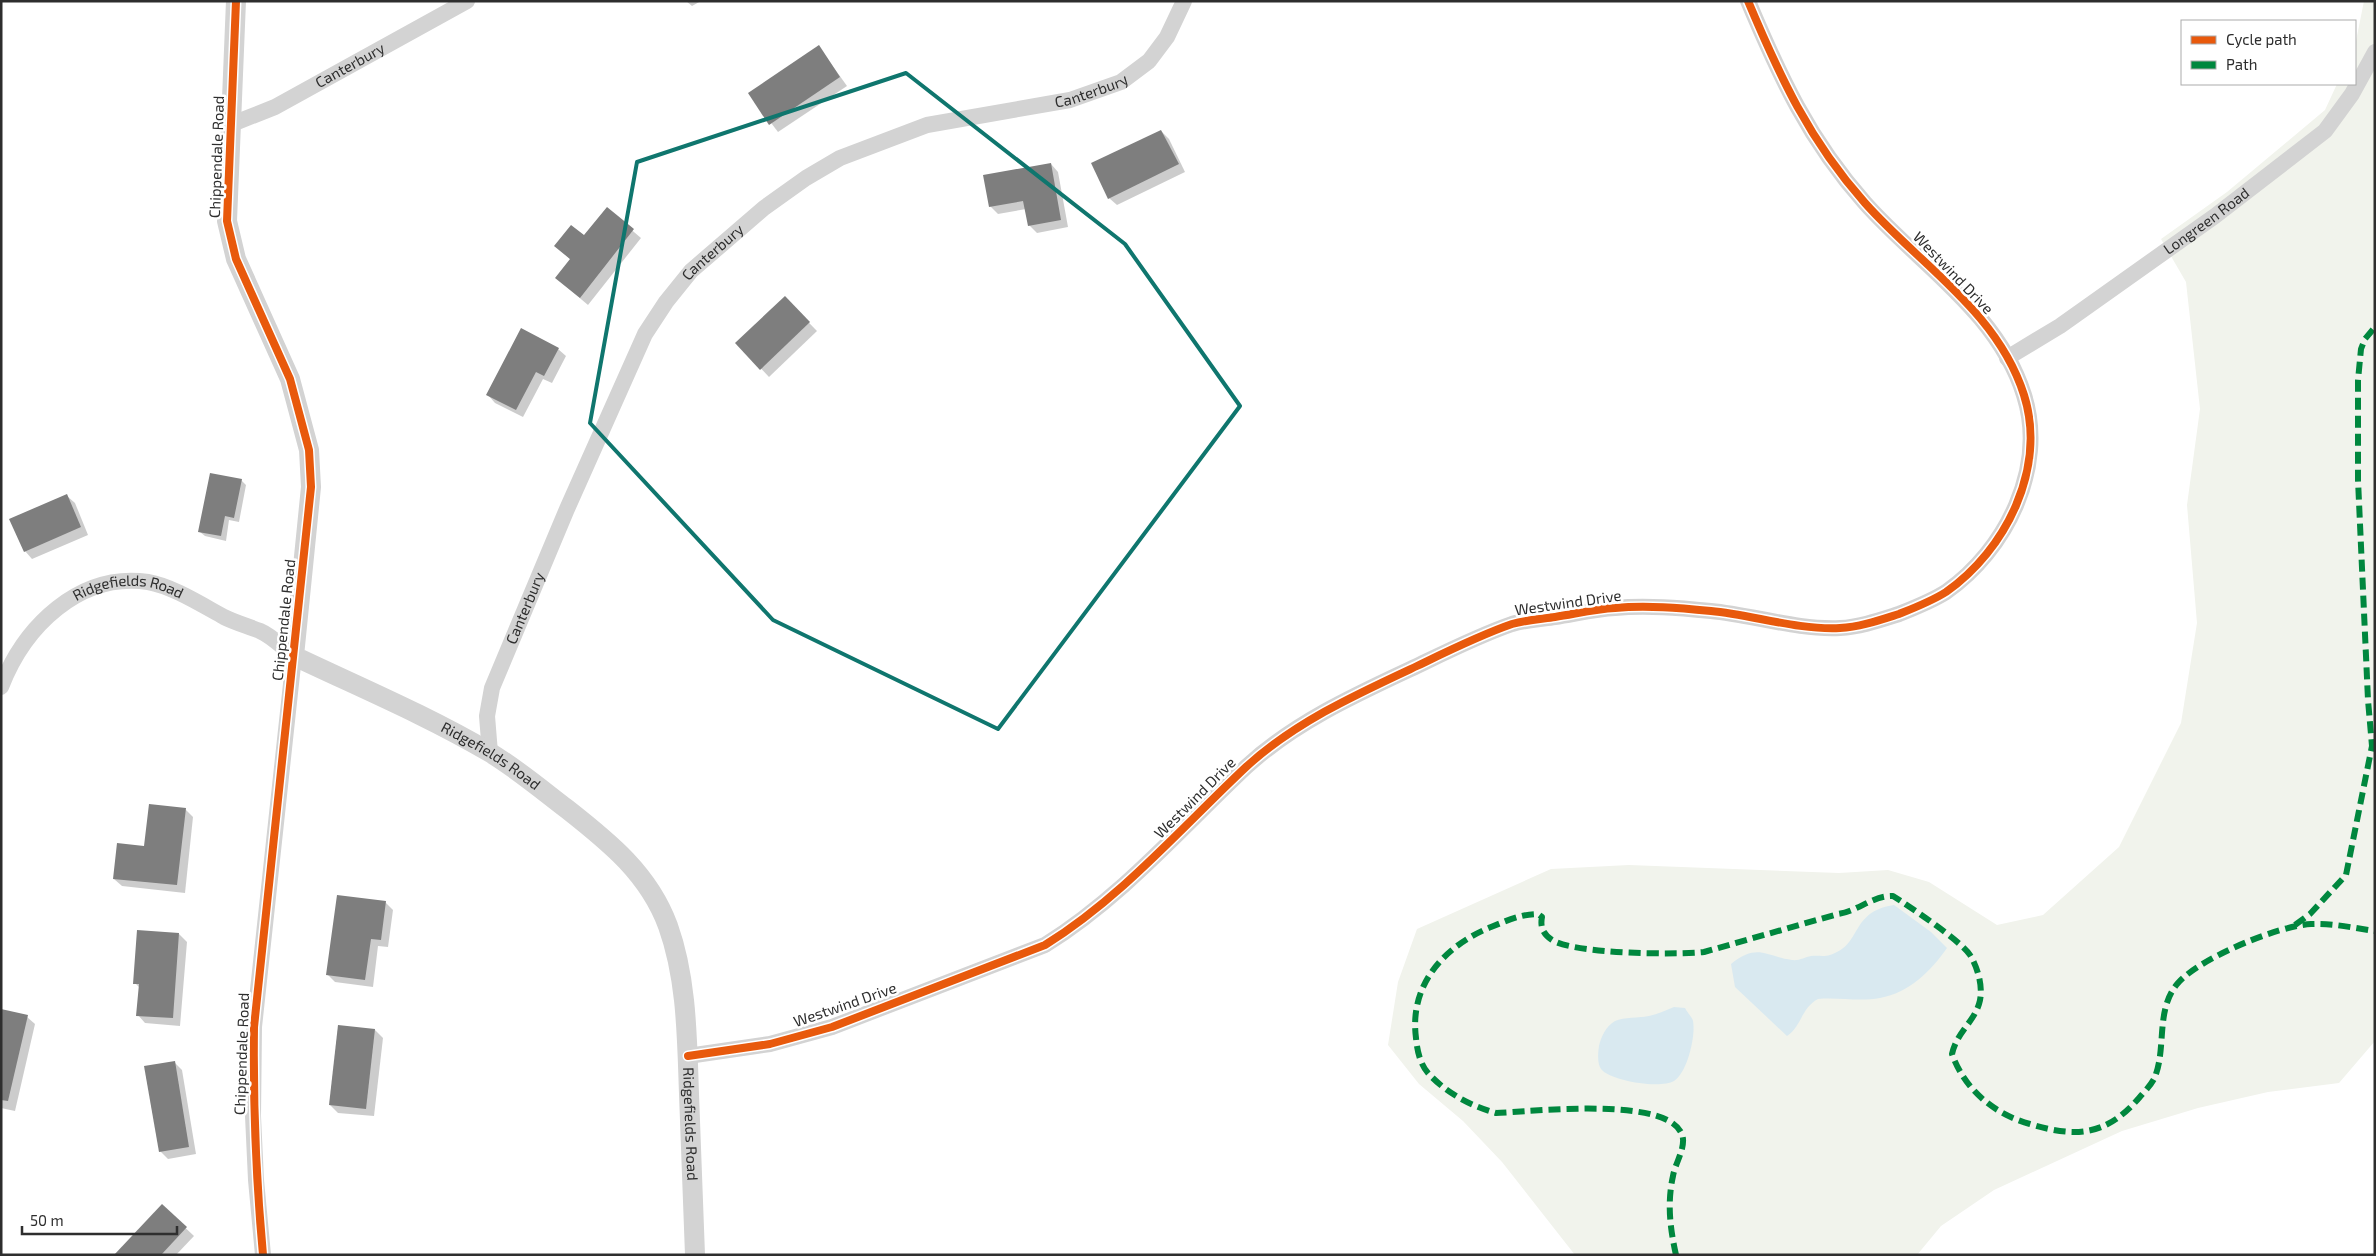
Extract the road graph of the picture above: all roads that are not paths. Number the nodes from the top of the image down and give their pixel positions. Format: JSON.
{"nodes":[{"id":1,"x":236,"y":1,"type":"edge"},
{"id":2,"x":467,"y":1,"type":"edge"},
{"id":3,"x":1184,"y":1,"type":"edge"},
{"id":4,"x":1748,"y":1,"type":"edge"},
{"id":5,"x":2375,"y":52,"type":"edge"},
{"id":6,"x":232,"y":124,"type":"junction"},
{"id":7,"x":2007,"y":358,"type":"junction"},
{"id":8,"x":294,"y":656,"type":"junction"},
{"id":9,"x":1,"y":687,"type":"edge"},
{"id":10,"x":490,"y":753,"type":"junction"},
{"id":11,"x":688,"y":1056,"type":"junction"},
{"id":12,"x":263,"y":1255,"type":"edge"},
{"id":13,"x":695,"y":1255,"type":"edge"}],
"edges":[{"from":1,"to":6,"type":"street","name":"Chippendale Road"},
{"from":2,"to":6,"type":"street","name":"Canterbury"},
{"from":3,"to":10,"type":"street","name":"Canterbury"},
{"from":4,"to":7,"type":"street","name":"Westwind Drive"},
{"from":5,"to":7,"type":"street","name":"Longreen Road"},
{"from":6,"to":8,"type":"street","name":"Chippendale Road"},
{"from":7,"to":11,"type":"street","name":"Westwind Drive"},
{"from":8,"to":9,"type":"street","name":"Ridgefields Road"},
{"from":8,"to":10,"type":"street","name":"Ridgefields Road"},
{"from":8,"to":12,"type":"street","name":"Chippendale Road"},
{"from":10,"to":11,"type":"street","name":"Ridgefields Road"},
{"from":11,"to":13,"type":"street","name":"Ridgefields Road"}]}
